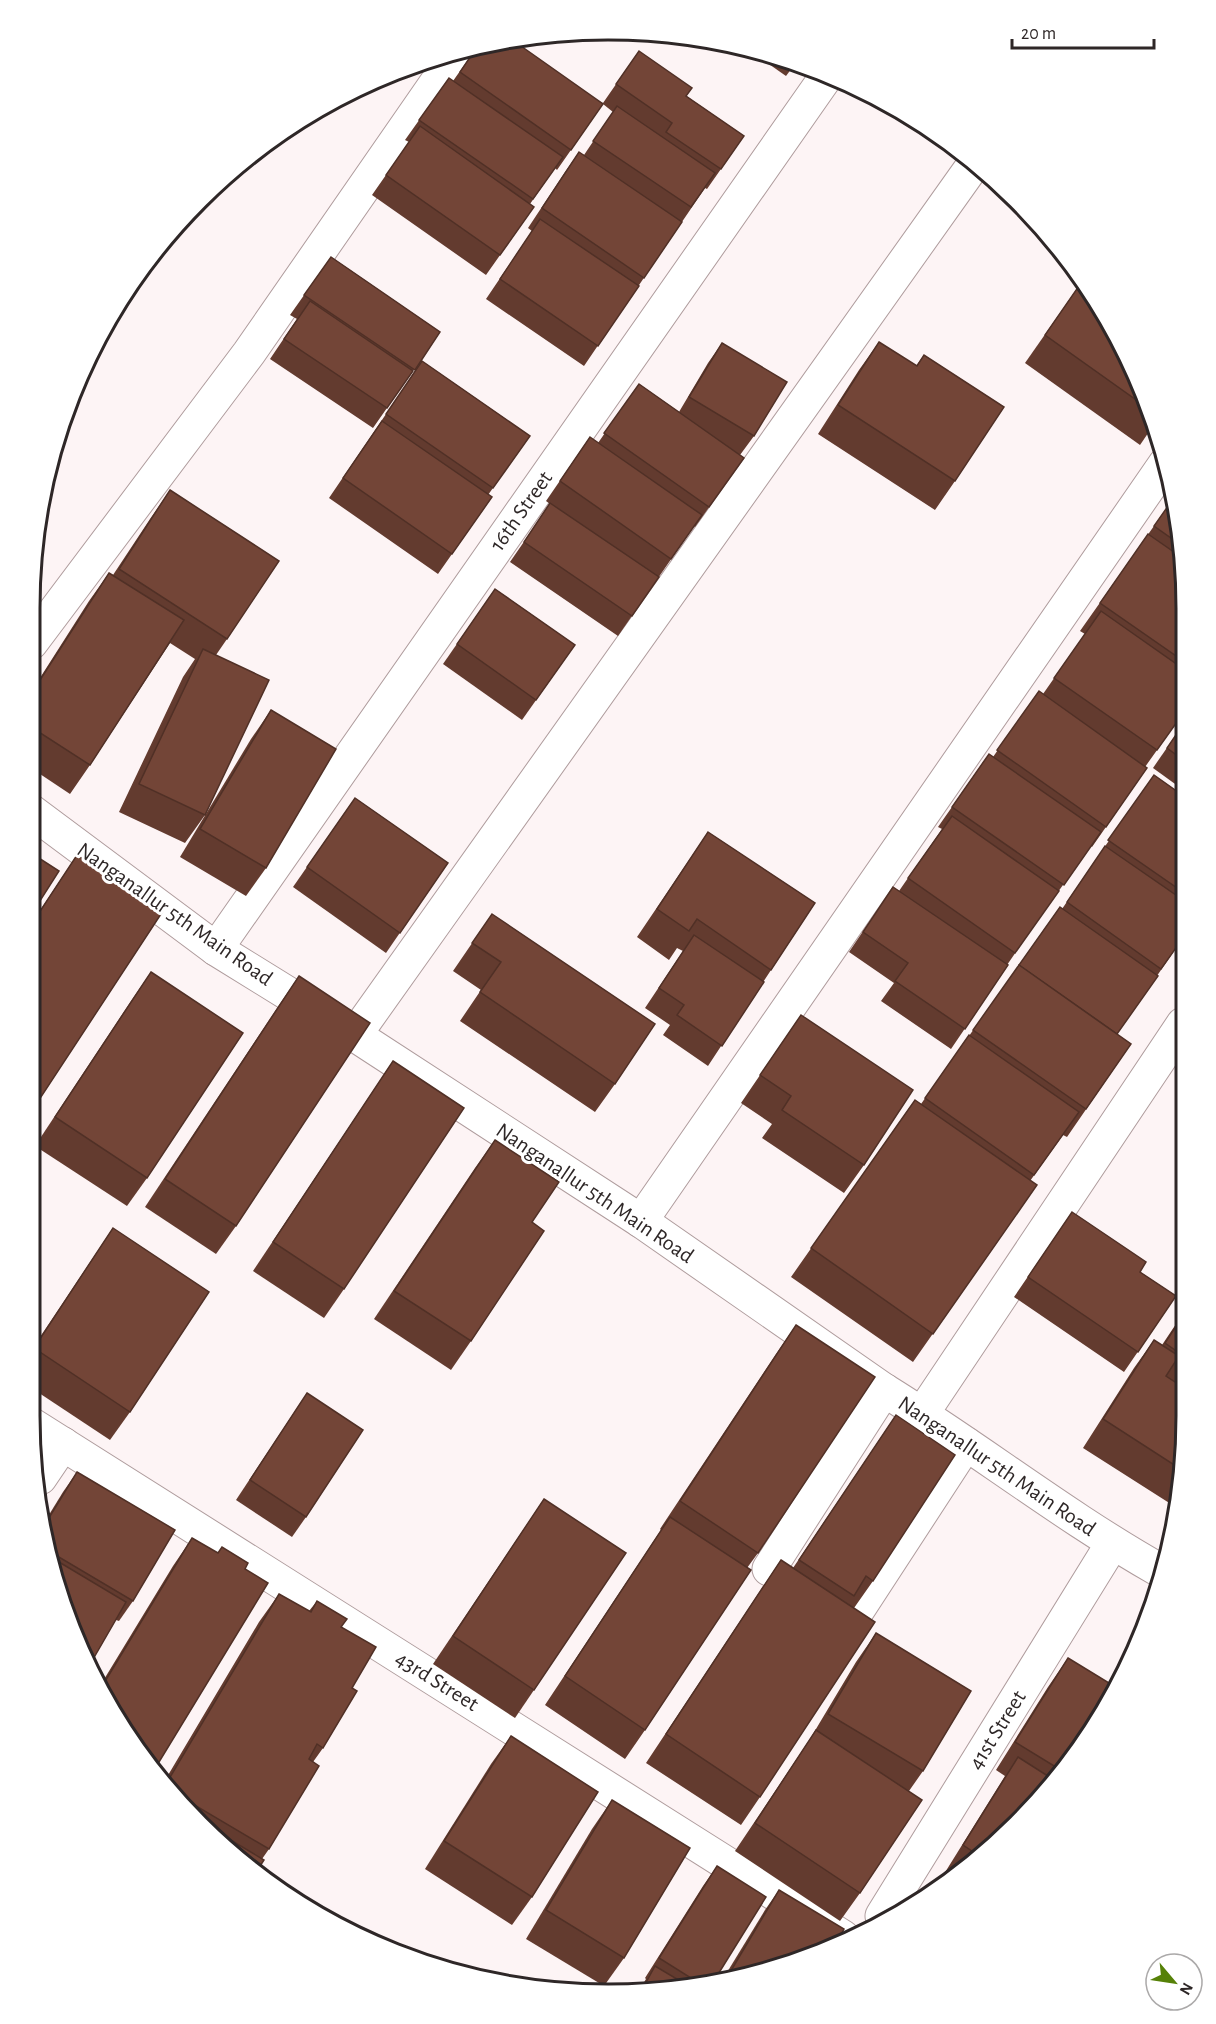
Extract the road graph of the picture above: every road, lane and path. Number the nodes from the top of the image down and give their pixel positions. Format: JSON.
{"nodes":[{"id":1,"x":450,"y":64,"type":"edge"},
{"id":2,"x":822,"y":83,"type":"edge"},
{"id":3,"x":969,"y":171,"type":"edge"},
{"id":4,"x":1159,"y":473,"type":"edge"},
{"id":5,"x":40,"y":632,"type":"edge"},
{"id":6,"x":40,"y":818,"type":"edge"},
{"id":7,"x":216,"y":949,"type":"junction"},
{"id":8,"x":1176,"y":1034,"type":"edge"},
{"id":9,"x":355,"y":1035,"type":"junction"},
{"id":10,"x":641,"y":1221,"type":"junction"},
{"id":11,"x":884,"y":1390,"type":"junction"},
{"id":12,"x":922,"y":1414,"type":"junction"},
{"id":13,"x":859,"y":1428,"type":"junction"},
{"id":14,"x":41,"y":1430,"type":"edge"},
{"id":15,"x":63,"y":1444,"type":"junction"},
{"id":16,"x":966,"y":1444,"type":"junction"},
{"id":17,"x":887,"y":1446,"type":"edge"},
{"id":18,"x":914,"y":1464,"type":"edge"},
{"id":19,"x":44,"y":1473,"type":"edge"},
{"id":20,"x":942,"y":1481,"type":"junction"},
{"id":21,"x":1112,"y":1544,"type":"junction"},
{"id":22,"x":1155,"y":1567,"type":"edge"},
{"id":23,"x":768,"y":1569,"type":"edge"},
{"id":24,"x":850,"y":1622,"type":"edge"},
{"id":25,"x":885,"y":1911,"type":"edge"},
{"id":26,"x":838,"y":1934,"type":"edge"}],
"edges":[{"from":1,"to":5,"type":"street"},
{"from":2,"to":7,"type":"street","name":"16th Street"},
{"from":3,"to":9,"type":"street"},
{"from":4,"to":10,"type":"street"},
{"from":6,"to":7,"type":"street","name":"Nanganallur 5th Main Road"},
{"from":7,"to":9,"type":"street","name":"Nanganallur 5th Main Road"},
{"from":8,"to":12,"type":"street"},
{"from":9,"to":10,"type":"street","name":"Nanganallur 5th Main Road"},
{"from":10,"to":11,"type":"street","name":"Nanganallur 5th Main Road"},
{"from":11,"to":12,"type":"street","name":"Nanganallur 5th Main Road"},
{"from":11,"to":13,"type":"street"},
{"from":12,"to":16,"type":"street","name":"Nanganallur 5th Main Road"},
{"from":13,"to":17,"type":"street"},
{"from":13,"to":23,"type":"street"},
{"from":14,"to":15,"type":"street","name":"43rd Street"},
{"from":15,"to":19,"type":"street"},
{"from":15,"to":26,"type":"street","name":"43rd Street"},
{"from":16,"to":20,"type":"street"},
{"from":16,"to":21,"type":"street","name":"Nanganallur 5th Main Road"},
{"from":18,"to":20,"type":"street"},
{"from":20,"to":24,"type":"street"},
{"from":21,"to":22,"type":"street","name":"Nanganallur 5th Main Road"},
{"from":21,"to":25,"type":"street","name":"41st Street"}]}
